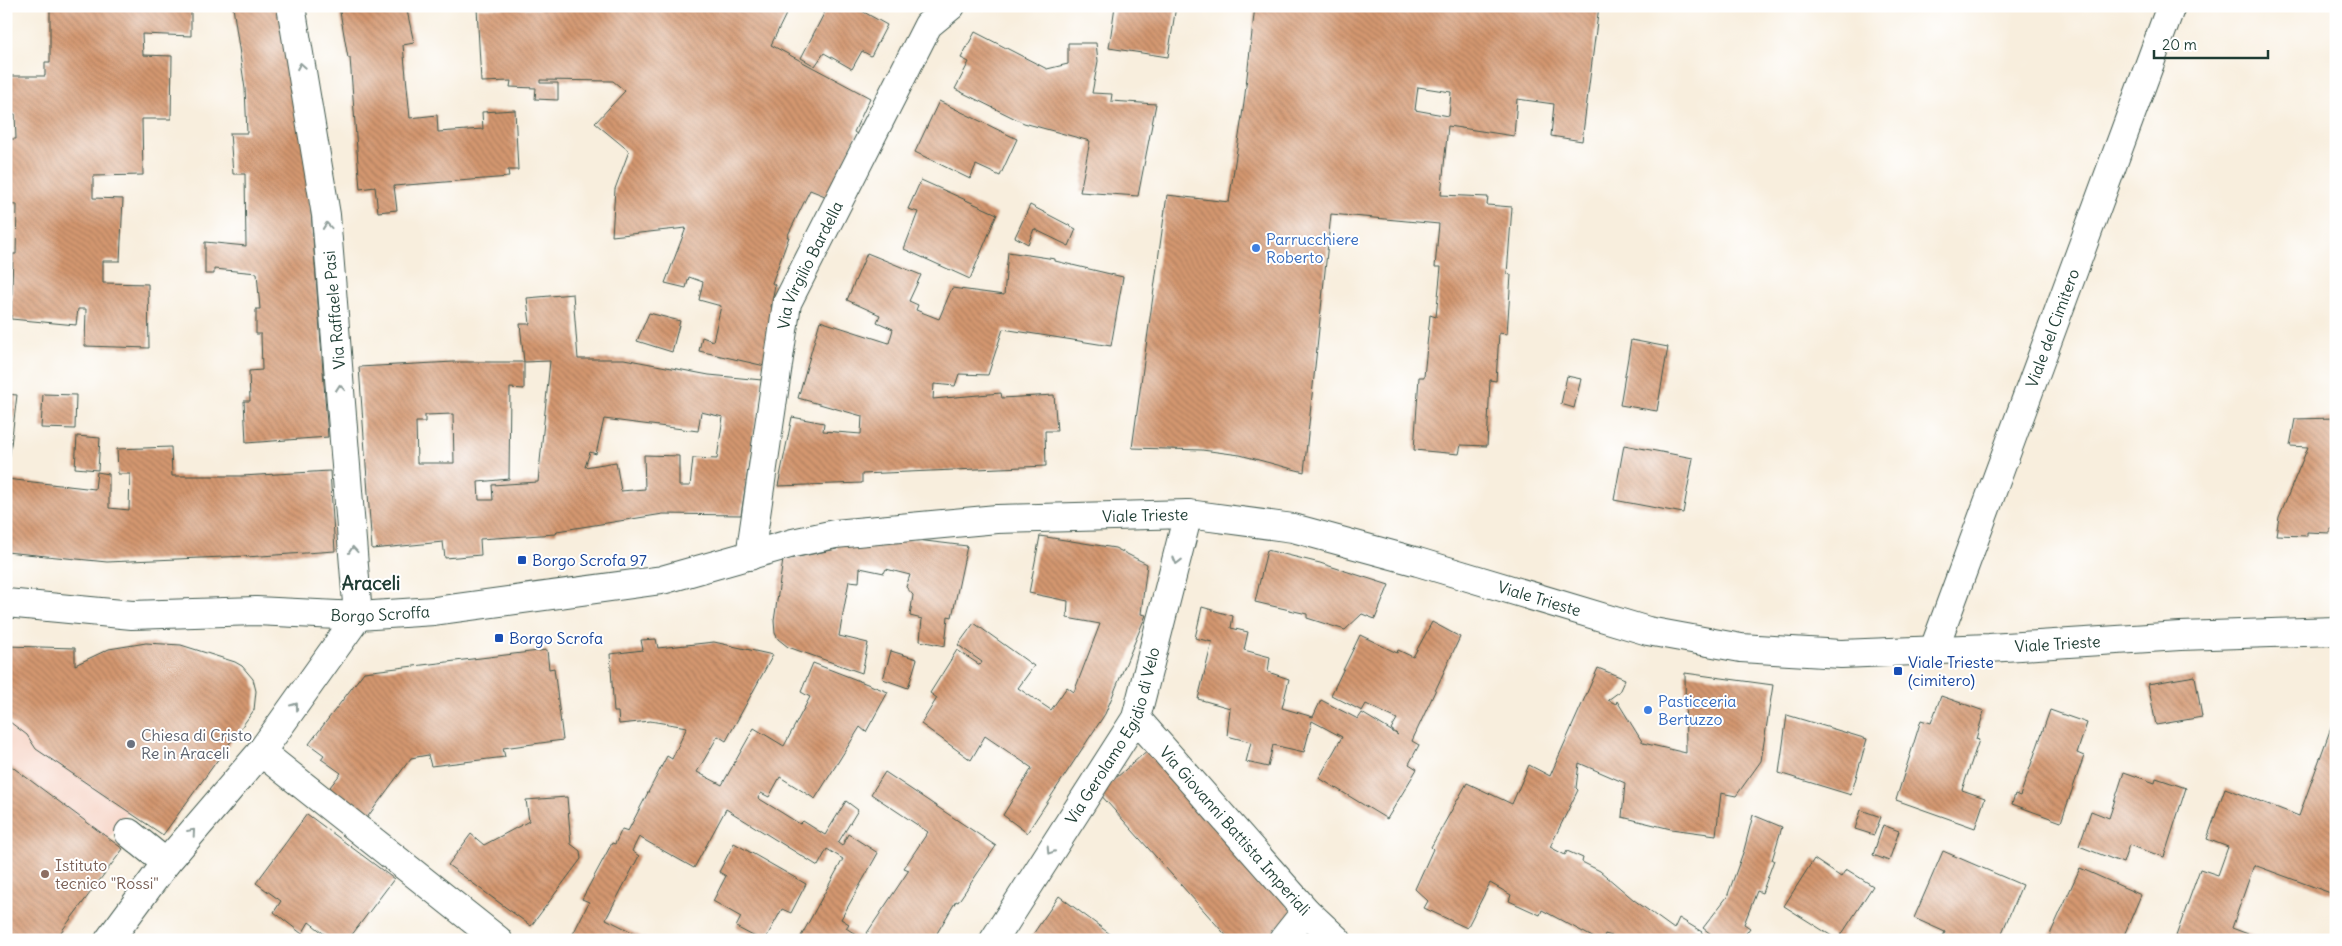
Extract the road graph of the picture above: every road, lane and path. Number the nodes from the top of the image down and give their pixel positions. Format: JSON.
{"nodes":[{"id":1,"x":291,"y":6,"type":"edge"},
{"id":2,"x":951,"y":6,"type":"edge"},
{"id":3,"x":2171,"y":6,"type":"edge"},
{"id":4,"x":1188,"y":514,"type":"junction"},
{"id":5,"x":750,"y":556,"type":"junction"},
{"id":6,"x":6,"y":603,"type":"edge"},
{"id":7,"x":358,"y":616,"type":"junction"},
{"id":8,"x":2336,"y":631,"type":"edge"},
{"id":9,"x":1934,"y":649,"type":"junction"},
{"id":10,"x":1136,"y":718,"type":"junction"},
{"id":11,"x":261,"y":752,"type":"junction"},
{"id":12,"x":129,"y":833,"type":"dead end"},
{"id":13,"x":166,"y":863,"type":"junction"},
{"id":14,"x":1306,"y":911,"type":"junction"},
{"id":15,"x":109,"y":940,"type":"edge"},
{"id":16,"x":498,"y":940,"type":"edge"},
{"id":17,"x":994,"y":940,"type":"edge"},
{"id":18,"x":1282,"y":940,"type":"edge"},
{"id":19,"x":1337,"y":940,"type":"edge"}],
"edges":[{"from":7,"to":1,"type":"street","name":"Via Raffaele Pasi","one_way":true},
{"from":2,"to":5,"type":"street","name":"Via Virgilio Bardella"},
{"from":3,"to":9,"type":"street","name":"Viale del Cimitero"},
{"from":4,"to":5,"type":"street","name":"Viale Trieste"},
{"from":4,"to":9,"type":"street","name":"Viale Trieste"},
{"from":4,"to":10,"type":"street","name":"Via Gerolamo Egidio di Velo","one_way":true},
{"from":5,"to":7,"type":"street","name":"Borgo Scroffa"},
{"from":6,"to":7,"type":"street","name":"Borgo Scroffa"},
{"from":11,"to":7,"type":"street","one_way":true},
{"from":8,"to":9,"type":"street","name":"Viale Trieste"},
{"from":10,"to":14,"type":"street","name":"Via Giovanni Battista Imperiali"},
{"from":10,"to":17,"type":"street","name":"Via Gerolamo Egidio di Velo","one_way":true},
{"from":13,"to":11,"type":"street","one_way":true},
{"from":11,"to":16,"type":"street"},
{"from":12,"to":13,"type":"street"},
{"from":13,"to":15,"type":"street"},
{"from":14,"to":18,"type":"street"},
{"from":14,"to":19,"type":"street","name":"Via Giovanni Battista Imperiali"}]}
